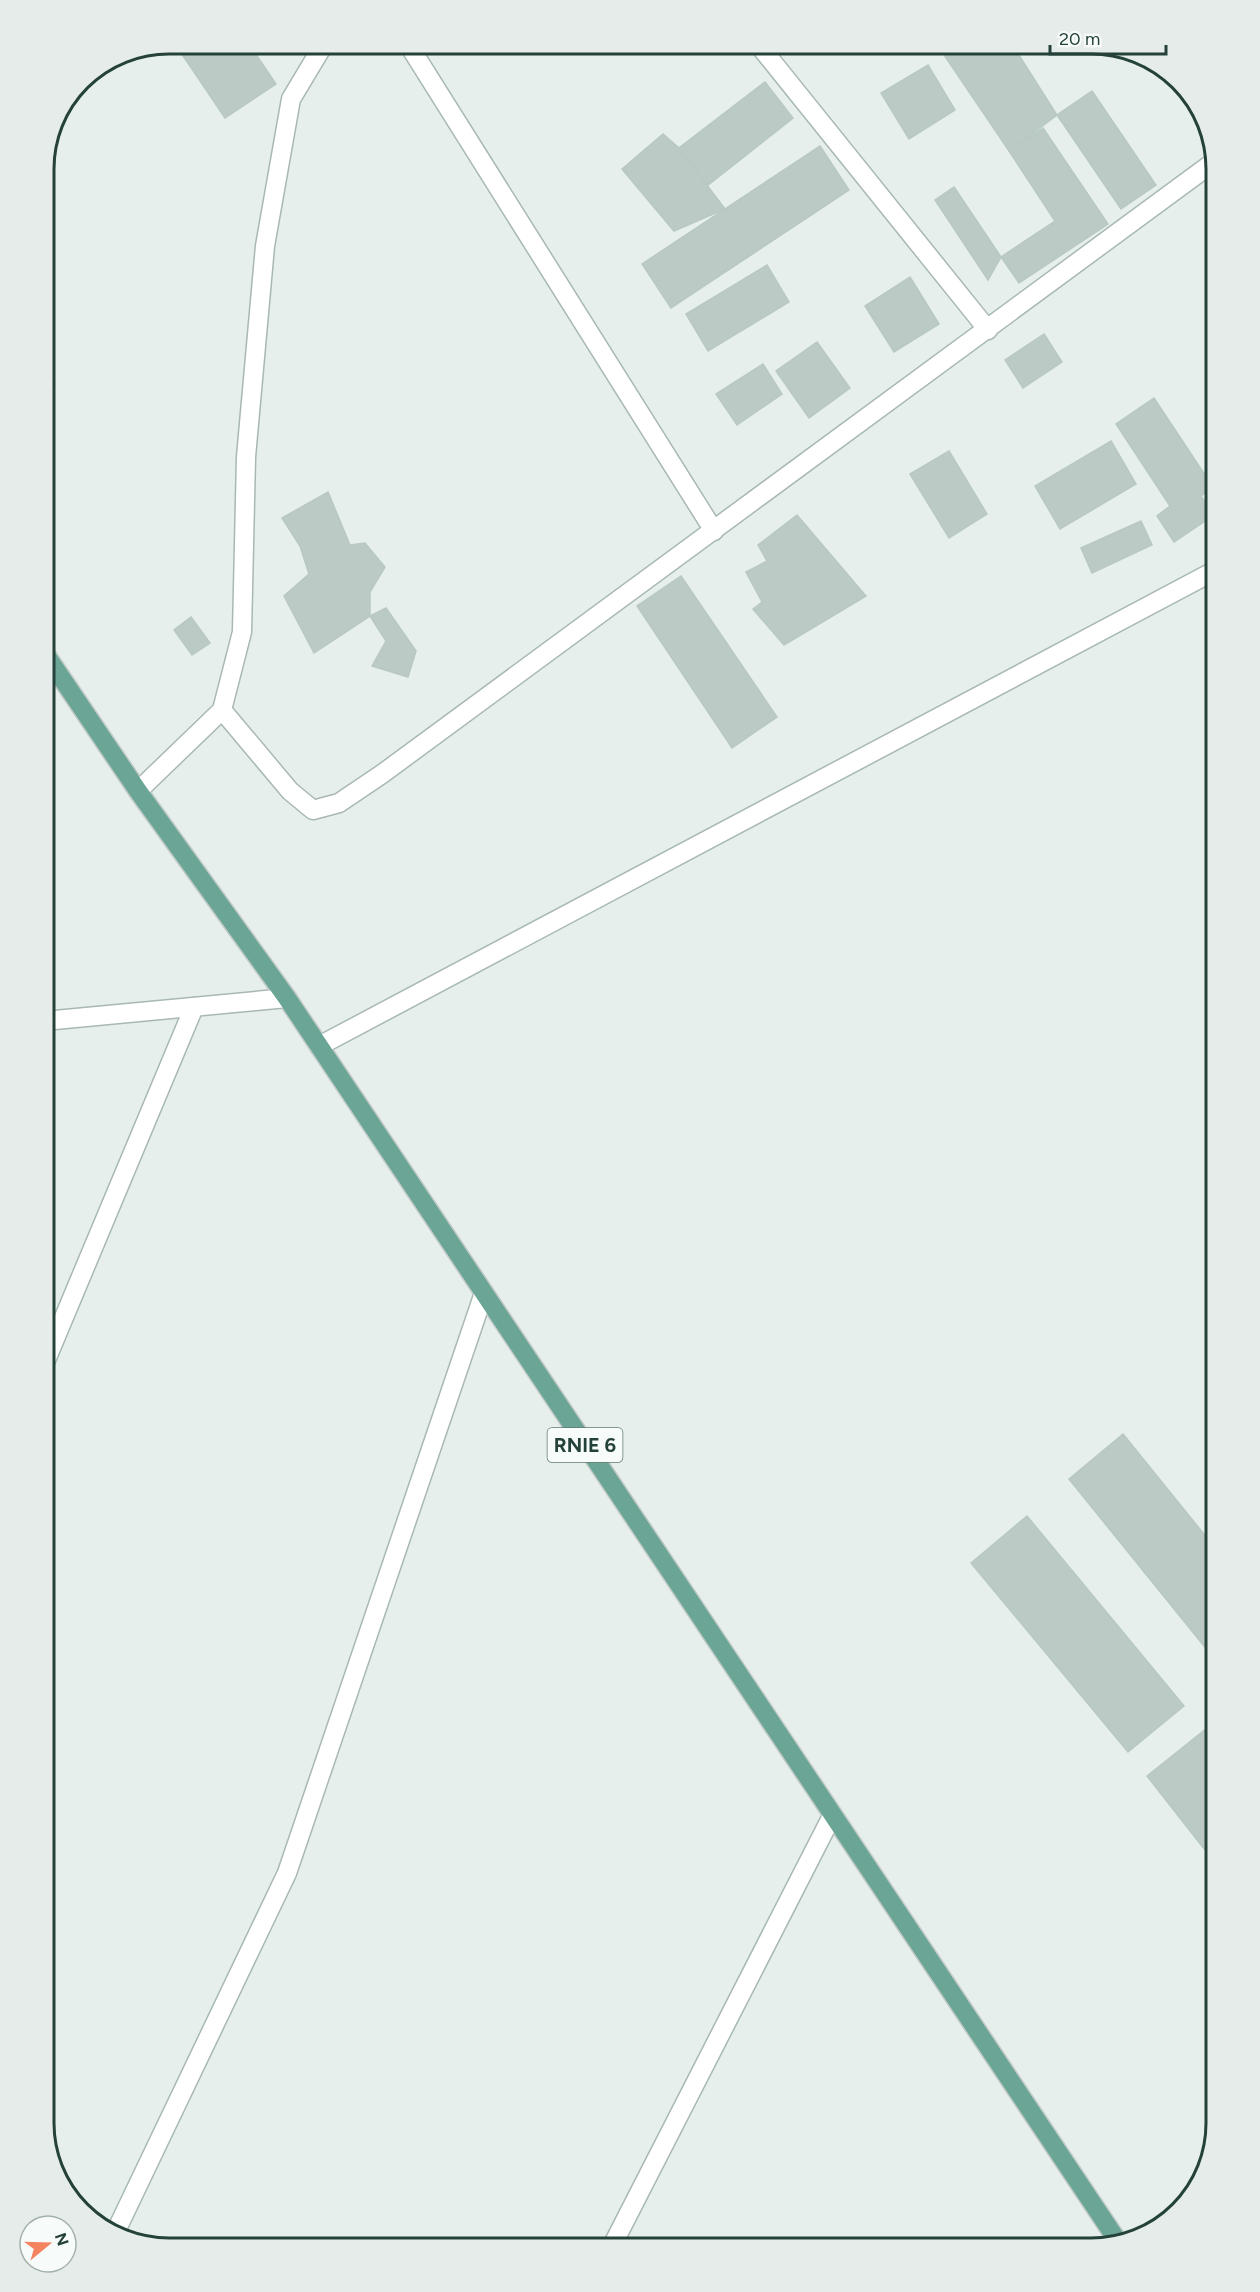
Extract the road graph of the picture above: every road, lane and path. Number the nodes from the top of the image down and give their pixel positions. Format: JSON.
{"nodes":[{"id":1,"x":318,"y":54,"type":"edge"},
{"id":2,"x":414,"y":54,"type":"edge"},
{"id":3,"x":766,"y":54,"type":"edge"},
{"id":4,"x":1206,"y":167,"type":"edge"},
{"id":5,"x":987,"y":330,"type":"junction"},
{"id":6,"x":714,"y":531,"type":"junction"},
{"id":7,"x":1206,"y":575,"type":"edge"},
{"id":8,"x":54,"y":667,"type":"edge"},
{"id":9,"x":222,"y":710,"type":"junction"},
{"id":10,"x":138,"y":791,"type":"junction"},
{"id":11,"x":287,"y":998,"type":"junction"},
{"id":12,"x":194,"y":1007,"type":"junction"},
{"id":13,"x":54,"y":1021,"type":"edge"},
{"id":14,"x":319,"y":1046,"type":"junction"},
{"id":15,"x":484,"y":1293,"type":"junction"},
{"id":16,"x":54,"y":1341,"type":"edge"},
{"id":17,"x":832,"y":1816,"type":"junction"},
{"id":18,"x":118,"y":2226,"type":"edge"},
{"id":19,"x":1114,"y":2236,"type":"edge"},
{"id":20,"x":616,"y":2238,"type":"edge"}],
"edges":[{"from":1,"to":9,"type":"street"},
{"from":2,"to":6,"type":"street"},
{"from":3,"to":5,"type":"street"},
{"from":4,"to":5,"type":"street"},
{"from":5,"to":6,"type":"street"},
{"from":6,"to":9,"type":"street"},
{"from":7,"to":14,"type":"street"},
{"from":8,"to":10,"type":"main road","number":"RNIE 6"},
{"from":9,"to":10,"type":"street"},
{"from":10,"to":11,"type":"main road","number":"RNIE 6"},
{"from":11,"to":12,"type":"street"},
{"from":11,"to":14,"type":"main road","number":"RNIE 6"},
{"from":12,"to":13,"type":"street"},
{"from":12,"to":16,"type":"street"},
{"from":14,"to":15,"type":"main road","number":"RNIE 6"},
{"from":15,"to":17,"type":"main road","number":"RNIE 6"},
{"from":15,"to":18,"type":"street"},
{"from":17,"to":19,"type":"main road","number":"RNIE 6"},
{"from":17,"to":20,"type":"street"}]}
